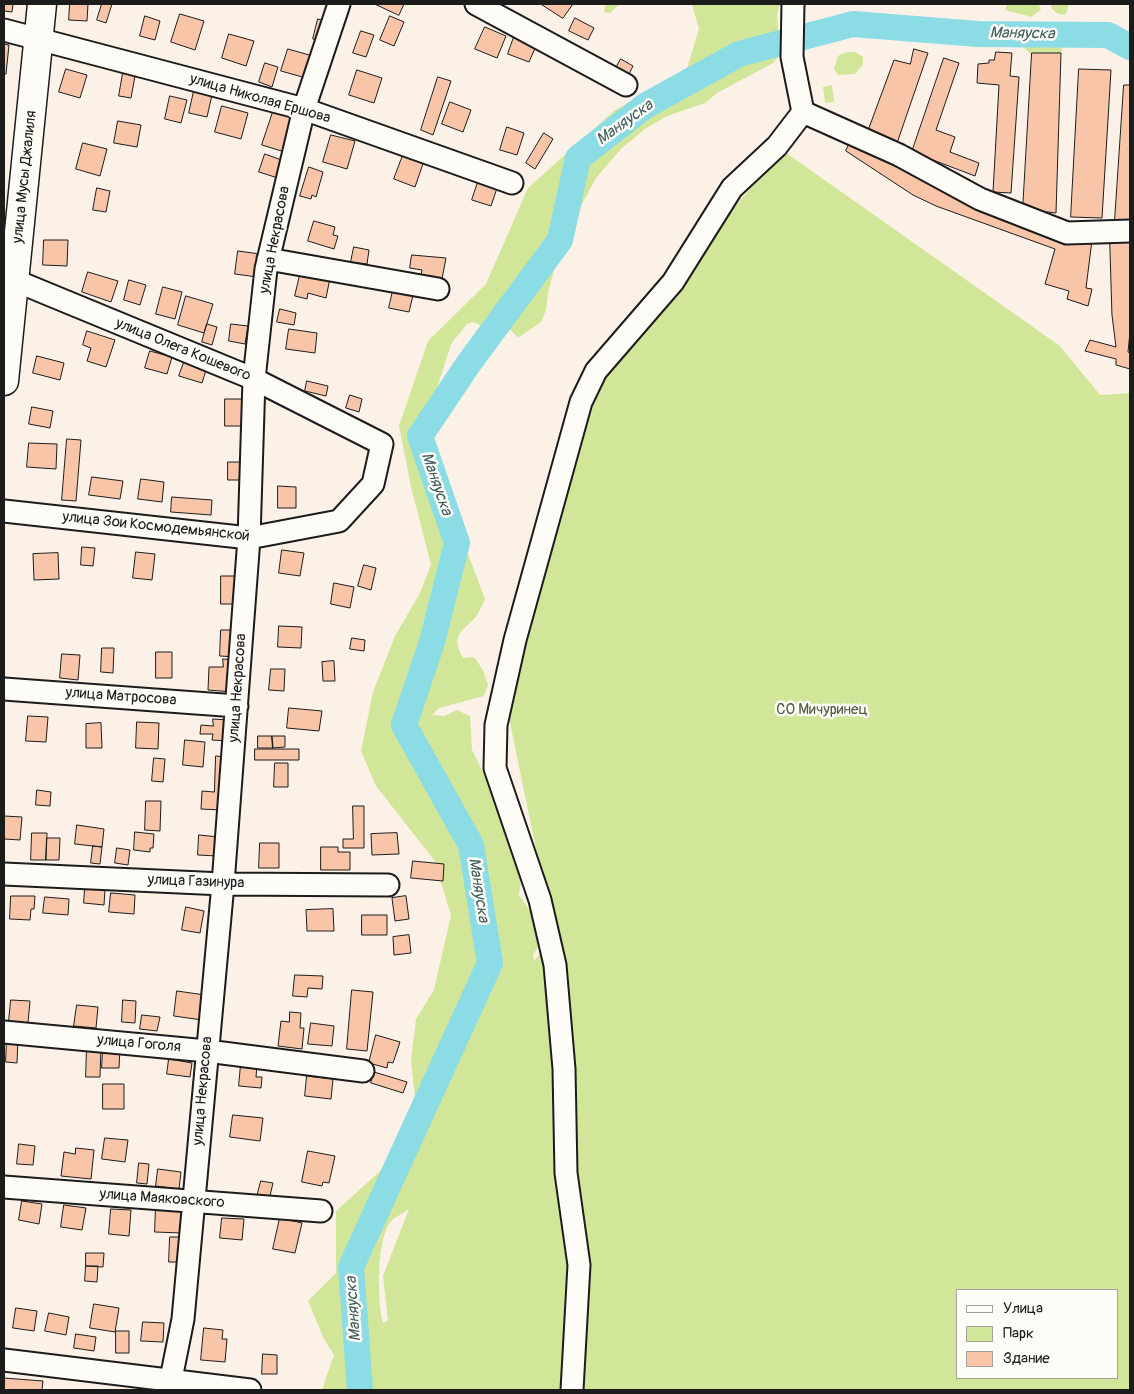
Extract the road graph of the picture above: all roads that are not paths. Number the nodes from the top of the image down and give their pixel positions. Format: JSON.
{"nodes":[{"id":1,"x":42,"y":4,"type":"edge"},
{"id":2,"x":339,"y":4,"type":"edge"},
{"id":3,"x":476,"y":4,"type":"edge"},
{"id":4,"x":792,"y":10,"type":"edge"},
{"id":5,"x":4,"y":30,"type":"edge"},
{"id":6,"x":39,"y":39,"type":"junction"},
{"id":7,"x":626,"y":85,"type":"dead end"},
{"id":8,"x":304,"y":109,"type":"junction"},
{"id":9,"x":803,"y":112,"type":"junction"},
{"id":10,"x":512,"y":183,"type":"dead end"},
{"id":11,"x":1130,"y":231,"type":"edge"},
{"id":12,"x":268,"y":259,"type":"junction"},
{"id":13,"x":9,"y":278,"type":"edge"},
{"id":14,"x":438,"y":289,"type":"dead end"},
{"id":15,"x":254,"y":379,"type":"junction"},
{"id":16,"x":4,"y":381,"type":"edge"},
{"id":17,"x":358,"y":431,"type":"joint"},
{"id":18,"x":4,"y":511,"type":"edge"},
{"id":19,"x":249,"y":538,"type":"junction"},
{"id":20,"x":4,"y":689,"type":"edge"},
{"id":21,"x":237,"y":706,"type":"junction"},
{"id":22,"x":4,"y":874,"type":"edge"},
{"id":23,"x":223,"y":884,"type":"junction"},
{"id":24,"x":388,"y":885,"type":"dead end"},
{"id":25,"x":4,"y":1032,"type":"edge"},
{"id":26,"x":207,"y":1050,"type":"junction"},
{"id":27,"x":363,"y":1071,"type":"dead end"},
{"id":28,"x":4,"y":1187,"type":"edge"},
{"id":29,"x":193,"y":1201,"type":"junction"},
{"id":30,"x":321,"y":1211,"type":"dead end"},
{"id":31,"x":4,"y":1360,"type":"edge"},
{"id":32,"x":171,"y":1379,"type":"junction"},
{"id":33,"x":250,"y":1390,"type":"edge"},
{"id":34,"x":572,"y":1390,"type":"edge"}],
"edges":[{"from":1,"to":6,"type":"main road","name":"улица Мусы Джалиля"},
{"from":2,"to":8,"type":"street","name":"улица Некрасова"},
{"from":3,"to":7,"type":"street"},
{"from":4,"to":9,"type":"street"},
{"from":5,"to":6,"type":"street","name":"улица Николая Ершова"},
{"from":6,"to":8,"type":"street","name":"улица Николая Ершова"},
{"from":6,"to":13,"type":"main road","name":"улица Мусы Джалиля"},
{"from":8,"to":10,"type":"street","name":"улица Николая Ершова"},
{"from":8,"to":12,"type":"street","name":"улица Некрасова"},
{"from":9,"to":11,"type":"street"},
{"from":9,"to":34,"type":"street"},
{"from":12,"to":14,"type":"street"},
{"from":12,"to":15,"type":"street","name":"улица Некрасова"},
{"from":13,"to":15,"type":"street","name":"улица Олега Кошевого"},
{"from":13,"to":16,"type":"main road","name":"улица Мусы Джалиля"},
{"from":15,"to":17,"type":"street","name":"улица Олега Кошевого"},
{"from":15,"to":19,"type":"street","name":"улица Некрасова"},
{"from":17,"to":19,"type":"street","name":"улица Зои Космодемьянской"},
{"from":18,"to":19,"type":"street","name":"улица Зои Космодемьянской"},
{"from":19,"to":21,"type":"street","name":"улица Некрасова"},
{"from":20,"to":21,"type":"street","name":"улица Матросова"},
{"from":21,"to":23,"type":"street","name":"улица Некрасова"},
{"from":22,"to":23,"type":"street","name":"улица Газинура"},
{"from":23,"to":24,"type":"street","name":"улица Газинура"},
{"from":23,"to":26,"type":"street","name":"улица Некрасова"},
{"from":25,"to":26,"type":"street","name":"улица Гоголя"},
{"from":26,"to":27,"type":"street","name":"улица Гоголя"},
{"from":26,"to":29,"type":"street","name":"улица Некрасова"},
{"from":28,"to":29,"type":"street","name":"улица Маяковского"},
{"from":29,"to":30,"type":"street","name":"улица Маяковского"},
{"from":29,"to":32,"type":"street","name":"улица Некрасова"},
{"from":31,"to":32,"type":"street"},
{"from":32,"to":33,"type":"street"}]}
